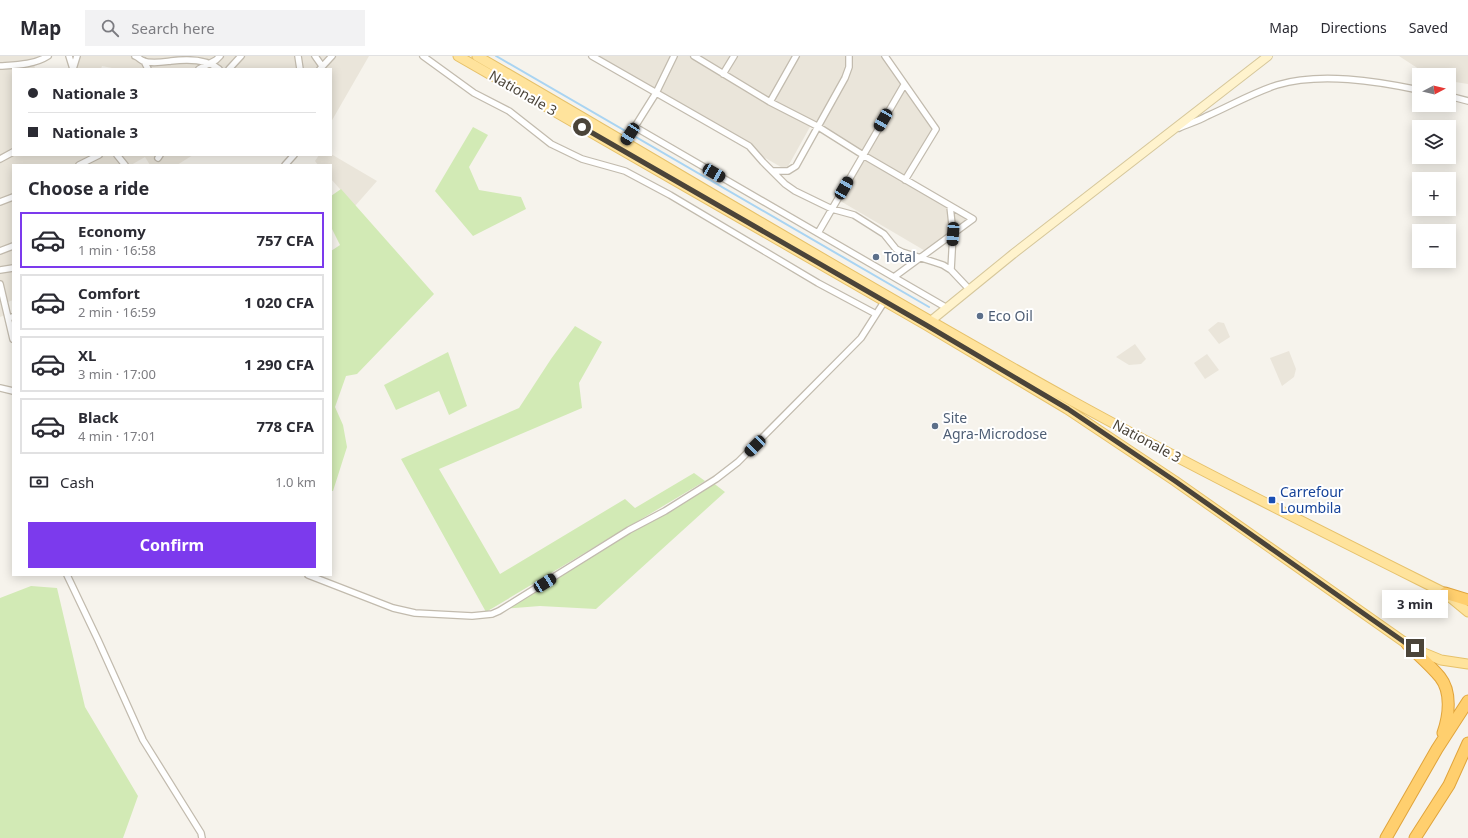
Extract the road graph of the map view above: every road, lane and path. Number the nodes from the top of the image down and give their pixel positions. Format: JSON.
{"nodes":[{"id":1,"x":48,"y":56,"type":"edge"},
{"id":2,"x":68,"y":56,"type":"edge"},
{"id":3,"x":77,"y":56,"type":"edge"},
{"id":4,"x":135,"y":56,"type":"edge"},
{"id":5,"x":220,"y":56,"type":"edge"},
{"id":6,"x":241,"y":56,"type":"edge"},
{"id":7,"x":298,"y":56,"type":"edge"},
{"id":8,"x":315,"y":56,"type":"edge"},
{"id":9,"x":332,"y":56,"type":"edge"},
{"id":10,"x":422,"y":56,"type":"edge"},
{"id":11,"x":476,"y":56,"type":"edge"},
{"id":12,"x":592,"y":56,"type":"edge"},
{"id":13,"x":674,"y":56,"type":"edge"},
{"id":14,"x":694,"y":56,"type":"edge"},
{"id":15,"x":734,"y":56,"type":"edge"},
{"id":16,"x":796,"y":56,"type":"edge"},
{"id":17,"x":849,"y":56,"type":"edge"},
{"id":18,"x":885,"y":56,"type":"edge"},
{"id":19,"x":1268,"y":56,"type":"edge"},
{"id":20,"x":463,"y":57,"type":"edge"},
{"id":21,"x":174,"y":58,"type":"edge"},
{"id":22,"x":144,"y":61,"type":"junction"},
{"id":23,"x":210,"y":62,"type":"junction"},
{"id":24,"x":0,"y":66,"type":"edge"},
{"id":25,"x":321,"y":67,"type":"edge"},
{"id":26,"x":73,"y":68,"type":"edge"},
{"id":27,"x":73,"y":68,"type":"edge"},
{"id":28,"x":148,"y":68,"type":"edge"},
{"id":29,"x":201,"y":68,"type":"edge"},
{"id":30,"x":218,"y":68,"type":"edge"},
{"id":31,"x":230,"y":68,"type":"edge"},
{"id":32,"x":300,"y":68,"type":"edge"},
{"id":33,"x":723,"y":74,"type":"junction"},
{"id":34,"x":904,"y":85,"type":"junction"},
{"id":35,"x":1412,"y":89,"type":"edge"},
{"id":36,"x":656,"y":93,"type":"junction"},
{"id":37,"x":1456,"y":97,"type":"edge"},
{"id":38,"x":1468,"y":100,"type":"edge"},
{"id":39,"x":770,"y":102,"type":"junction"},
{"id":40,"x":817,"y":126,"type":"junction"},
{"id":41,"x":635,"y":127,"type":"junction"},
{"id":42,"x":1171,"y":131,"type":"junction"},
{"id":43,"x":623,"y":146,"type":"junction"},
{"id":44,"x":12,"y":153,"type":"edge"},
{"id":45,"x":863,"y":155,"type":"junction"},
{"id":46,"x":97,"y":156,"type":"edge"},
{"id":47,"x":118,"y":156,"type":"edge"},
{"id":48,"x":293,"y":156,"type":"edge"},
{"id":49,"x":0,"y":159,"type":"edge"},
{"id":50,"x":81,"y":164,"type":"edge"},
{"id":51,"x":124,"y":164,"type":"edge"},
{"id":52,"x":286,"y":164,"type":"edge"},
{"id":53,"x":773,"y":171,"type":"junction"},
{"id":54,"x":905,"y":180,"type":"junction"},
{"id":55,"x":12,"y":197,"type":"edge"},
{"id":56,"x":0,"y":202,"type":"edge"},
{"id":57,"x":950,"y":206,"type":"junction"},
{"id":58,"x":832,"y":208,"type":"junction"},
{"id":59,"x":818,"y":233,"type":"junction"},
{"id":60,"x":953,"y":234,"type":"junction"},
{"id":61,"x":12,"y":246,"type":"edge"},
{"id":62,"x":0,"y":251,"type":"edge"},
{"id":63,"x":920,"y":258,"type":"junction"},
{"id":64,"x":12,"y":268,"type":"edge"},
{"id":65,"x":0,"y":270,"type":"edge"},
{"id":66,"x":951,"y":270,"type":"junction"},
{"id":67,"x":894,"y":277,"type":"junction"},
{"id":68,"x":0,"y":284,"type":"edge"},
{"id":69,"x":969,"y":289,"type":"junction"},
{"id":70,"x":2,"y":302,"type":"edge"},
{"id":71,"x":884,"y":302,"type":"junction"},
{"id":72,"x":947,"y":308,"type":"junction"},
{"id":73,"x":876,"y":314,"type":"junction"},
{"id":74,"x":12,"y":317,"type":"edge"},
{"id":75,"x":929,"y":323,"type":"junction"},
{"id":76,"x":0,"y":388,"type":"edge"},
{"id":77,"x":12,"y":391,"type":"edge"},
{"id":78,"x":67,"y":576,"type":"edge"},
{"id":79,"x":311,"y":576,"type":"edge"},
{"id":80,"x":1446,"y":593,"type":"junction"},
{"id":81,"x":1468,"y":600,"type":"edge"},
{"id":82,"x":1468,"y":612,"type":"edge"},
{"id":83,"x":1407,"y":644,"type":"junction"},
{"id":84,"x":1468,"y":664,"type":"edge"},
{"id":85,"x":1468,"y":700,"type":"edge"},
{"id":86,"x":1468,"y":743,"type":"edge"},
{"id":87,"x":1437,"y":749,"type":"junction"},
{"id":88,"x":1468,"y":759,"type":"edge"},
{"id":89,"x":1449,"y":785,"type":"junction"},
{"id":90,"x":202,"y":838,"type":"edge"},
{"id":91,"x":1386,"y":838,"type":"edge"},
{"id":92,"x":1415,"y":838,"type":"edge"}],
"edges":[{"from":1,"to":24,"type":"street"},
{"from":2,"to":26,"type":"street"},
{"from":3,"to":27,"type":"street"},
{"from":4,"to":22,"type":"street"},
{"from":5,"to":23,"type":"street"},
{"from":6,"to":31,"type":"street"},
{"from":7,"to":32,"type":"street"},
{"from":8,"to":25,"type":"street"},
{"from":9,"to":25,"type":"street"},
{"from":10,"to":73,"type":"street"},
{"from":11,"to":43,"type":"main road","name":"Nationale 3"},
{"from":12,"to":36,"type":"street"},
{"from":13,"to":36,"type":"street"},
{"from":14,"to":33,"type":"street"},
{"from":15,"to":33,"type":"street"},
{"from":16,"to":39,"type":"street"},
{"from":17,"to":40,"type":"street"},
{"from":18,"to":34,"type":"street"},
{"from":19,"to":42,"type":"main road"},
{"from":20,"to":43,"type":"main road","name":"Nationale 3"},
{"from":21,"to":22,"type":"street"},
{"from":21,"to":23,"type":"street"},
{"from":22,"to":28,"type":"street"},
{"from":23,"to":29,"type":"street"},
{"from":23,"to":30,"type":"street"},
{"from":33,"to":39,"type":"street"},
{"from":34,"to":45,"type":"street"},
{"from":34,"to":54,"type":"street"},
{"from":35,"to":42,"type":"street"},
{"from":36,"to":41,"type":"street"},
{"from":36,"to":53,"type":"street"},
{"from":37,"to":38,"type":"street"},
{"from":39,"to":40,"type":"street"},
{"from":40,"to":45,"type":"street"},
{"from":40,"to":53,"type":"street"},
{"from":41,"to":43,"type":"street"},
{"from":41,"to":59,"type":"street"},
{"from":42,"to":69,"type":"main road"},
{"from":43,"to":71,"type":"main road","name":"Nationale 3"},
{"from":43,"to":75,"type":"main road","name":"Nationale 3"},
{"from":44,"to":49,"type":"street"},
{"from":45,"to":54,"type":"street"},
{"from":45,"to":58,"type":"street"},
{"from":46,"to":50,"type":"street"},
{"from":47,"to":51,"type":"street"},
{"from":48,"to":52,"type":"street"},
{"from":53,"to":58,"type":"street"},
{"from":54,"to":57,"type":"street"},
{"from":55,"to":56,"type":"street"},
{"from":57,"to":60,"type":"street"},
{"from":57,"to":60,"type":"street"},
{"from":58,"to":59,"type":"street"},
{"from":58,"to":63,"type":"street"},
{"from":59,"to":67,"type":"street"},
{"from":60,"to":63,"type":"street"},
{"from":60,"to":66,"type":"street"},
{"from":61,"to":62,"type":"street"},
{"from":63,"to":66,"type":"street"},
{"from":63,"to":67,"type":"street"},
{"from":64,"to":65,"type":"street"},
{"from":66,"to":69,"type":"street"},
{"from":67,"to":72,"type":"street"},
{"from":68,"to":70,"type":"street"},
{"from":69,"to":72,"type":"main road"},
{"from":70,"to":74,"type":"street"},
{"from":71,"to":73,"type":"street"},
{"from":71,"to":75,"type":"main road","name":"Nationale 3"},
{"from":72,"to":75,"type":"main road"},
{"from":73,"to":79,"type":"street"},
{"from":75,"to":80,"type":"main road","name":"Nationale 3"},
{"from":75,"to":83,"type":"main road","name":"Nationale 3"},
{"from":76,"to":77,"type":"street"},
{"from":78,"to":90,"type":"street"},
{"from":80,"to":81,"type":"highway"},
{"from":80,"to":82,"type":"main road","name":"Nationale 3"},
{"from":83,"to":84,"type":"main road","name":"Nationale 3"},
{"from":83,"to":87,"type":"highway"},
{"from":85,"to":87,"type":"highway"},
{"from":86,"to":89,"type":"highway"},
{"from":87,"to":91,"type":"highway"},
{"from":88,"to":89,"type":"highway"},
{"from":89,"to":92,"type":"highway"}]}
